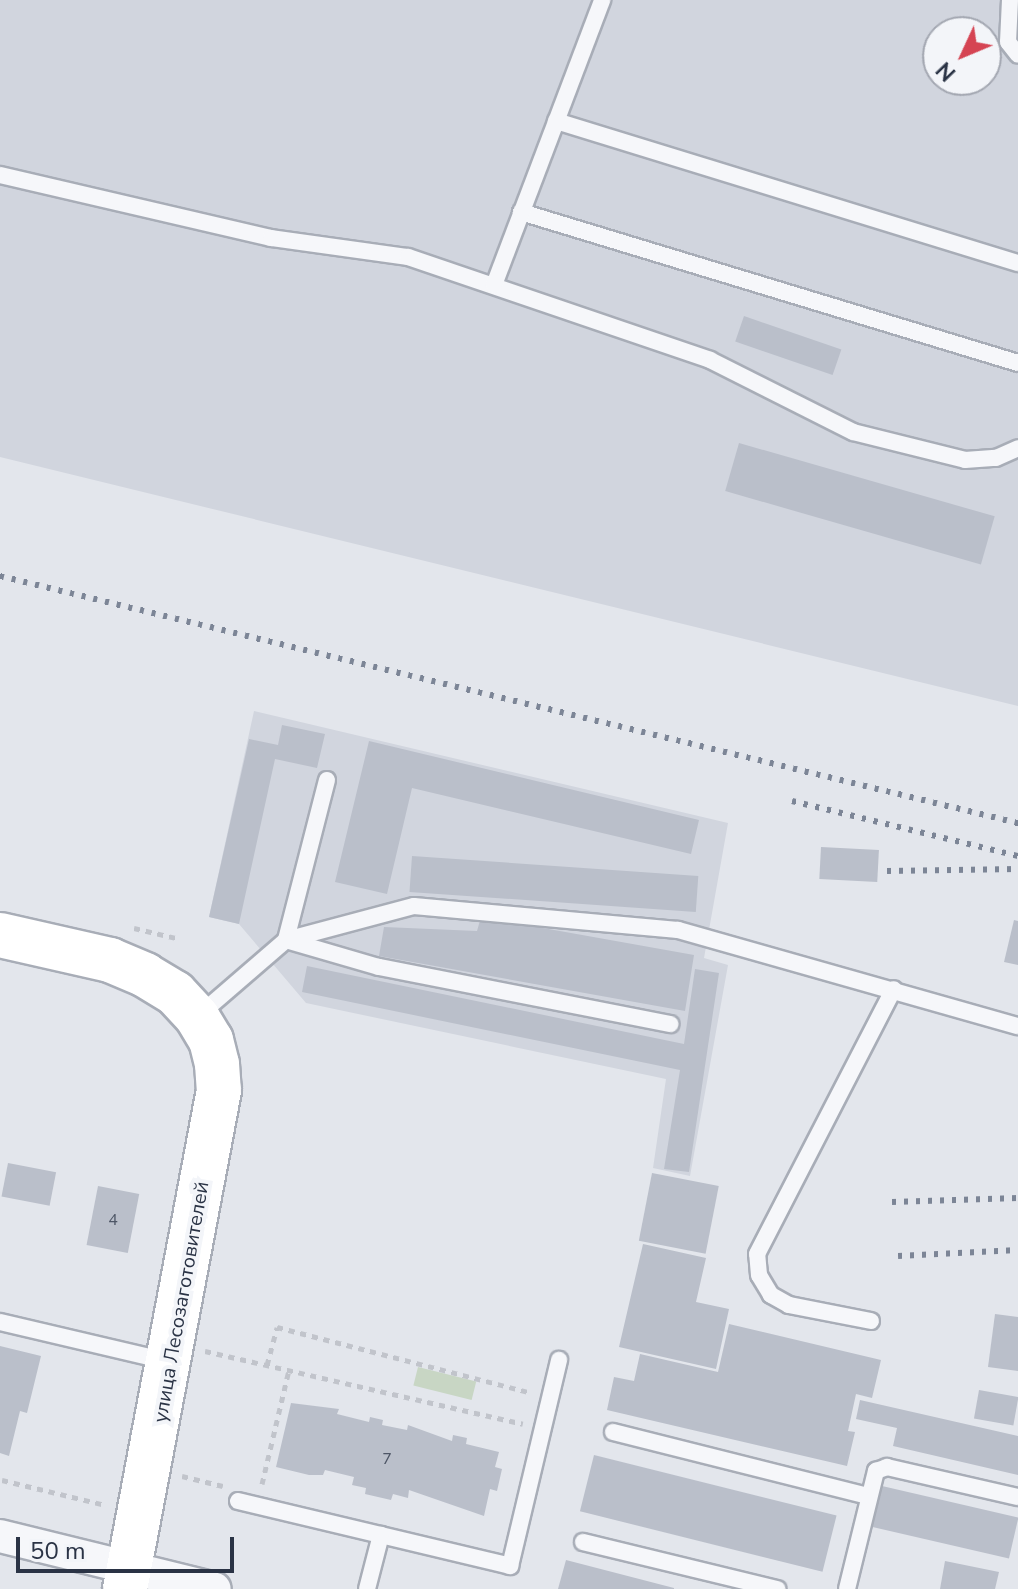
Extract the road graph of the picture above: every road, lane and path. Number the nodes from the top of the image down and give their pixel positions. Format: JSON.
{"nodes":[{"id":1,"x":602,"y":0,"type":"edge"},
{"id":2,"x":1010,"y":0,"type":"edge"},
{"id":3,"x":1018,"y":55,"type":"edge"},
{"id":4,"x":556,"y":121,"type":"junction"},
{"id":5,"x":0,"y":175,"type":"edge"},
{"id":6,"x":521,"y":212,"type":"junction"},
{"id":7,"x":1018,"y":263,"type":"edge"},
{"id":8,"x":494,"y":285,"type":"junction"},
{"id":9,"x":1018,"y":363,"type":"edge"},
{"id":10,"x":1018,"y":448,"type":"edge"},
{"id":11,"x":327,"y":780,"type":"dead end"},
{"id":12,"x":0,"y":935,"type":"edge"},
{"id":13,"x":286,"y":940,"type":"junction"},
{"id":14,"x":894,"y":989,"type":"junction"},
{"id":15,"x":197,"y":1017,"type":"junction"},
{"id":16,"x":670,"y":1024,"type":"dead end"},
{"id":17,"x":1018,"y":1026,"type":"edge"},
{"id":18,"x":871,"y":1321,"type":"dead end"},
{"id":19,"x":0,"y":1322,"type":"edge"},
{"id":20,"x":173,"y":1353,"type":"junction"},
{"id":21,"x":559,"y":1360,"type":"dead end"},
{"id":22,"x":267,"y":1365,"type":"junction"},
{"id":23,"x":289,"y":1370,"type":"junction"},
{"id":24,"x":530,"y":1404,"type":"dead end"},
{"id":25,"x":527,"y":1414,"type":"dead end"},
{"id":26,"x":613,"y":1432,"type":"dead end"},
{"id":27,"x":150,"y":1469,"type":"junction"},
{"id":28,"x":2,"y":1480,"type":"dead end"},
{"id":29,"x":248,"y":1486,"type":"dead end"},
{"id":30,"x":261,"y":1489,"type":"junction"},
{"id":31,"x":276,"y":1493,"type":"dead end"},
{"id":32,"x":236,"y":1495,"type":"joint"},
{"id":33,"x":867,"y":1496,"type":"junction"},
{"id":34,"x":1018,"y":1497,"type":"edge"},
{"id":35,"x":110,"y":1506,"type":"dead end"},
{"id":36,"x":381,"y":1535,"type":"junction"},
{"id":37,"x":0,"y":1536,"type":"edge"},
{"id":38,"x":583,"y":1542,"type":"dead end"},
{"id":39,"x":127,"y":1579,"type":"edge"},
{"id":40,"x":215,"y":1589,"type":"edge"},
{"id":41,"x":367,"y":1589,"type":"edge"},
{"id":42,"x":777,"y":1589,"type":"edge"},
{"id":43,"x":847,"y":1589,"type":"edge"}],
"edges":[{"from":1,"to":4,"type":"lane"},
{"from":2,"to":3,"type":"lane"},
{"from":4,"to":6,"type":"lane"},
{"from":4,"to":7,"type":"lane"},
{"from":5,"to":8,"type":"lane"},
{"from":6,"to":8,"type":"lane"},
{"from":6,"to":9,"type":"lane"},
{"from":8,"to":10,"type":"lane"},
{"from":11,"to":13,"type":"lane"},
{"from":12,"to":15,"type":"main road"},
{"from":13,"to":14,"type":"lane"},
{"from":13,"to":15,"type":"lane"},
{"from":13,"to":16,"type":"lane"},
{"from":14,"to":17,"type":"lane"},
{"from":14,"to":18,"type":"lane"},
{"from":15,"to":20,"type":"main road","name":"улица Лесозаготовителей"},
{"from":19,"to":20,"type":"lane"},
{"from":20,"to":22,"type":"path"},
{"from":20,"to":27,"type":"main road","name":"улица Лесозаготовителей"},
{"from":21,"to":36,"type":"lane"},
{"from":22,"to":23,"type":"path"},
{"from":22,"to":24,"type":"path"},
{"from":23,"to":25,"type":"path"},
{"from":23,"to":30,"type":"path"},
{"from":26,"to":33,"type":"lane"},
{"from":27,"to":32,"type":"path"},
{"from":27,"to":39,"type":"main road","name":"улица Лесозаготовителей"},
{"from":28,"to":35,"type":"path"},
{"from":29,"to":30,"type":"path"},
{"from":30,"to":31,"type":"path"},
{"from":32,"to":36,"type":"lane"},
{"from":33,"to":34,"type":"lane"},
{"from":33,"to":43,"type":"lane"},
{"from":36,"to":41,"type":"lane"},
{"from":37,"to":39,"type":"street"},
{"from":38,"to":42,"type":"lane"},
{"from":39,"to":40,"type":"street"}]}
